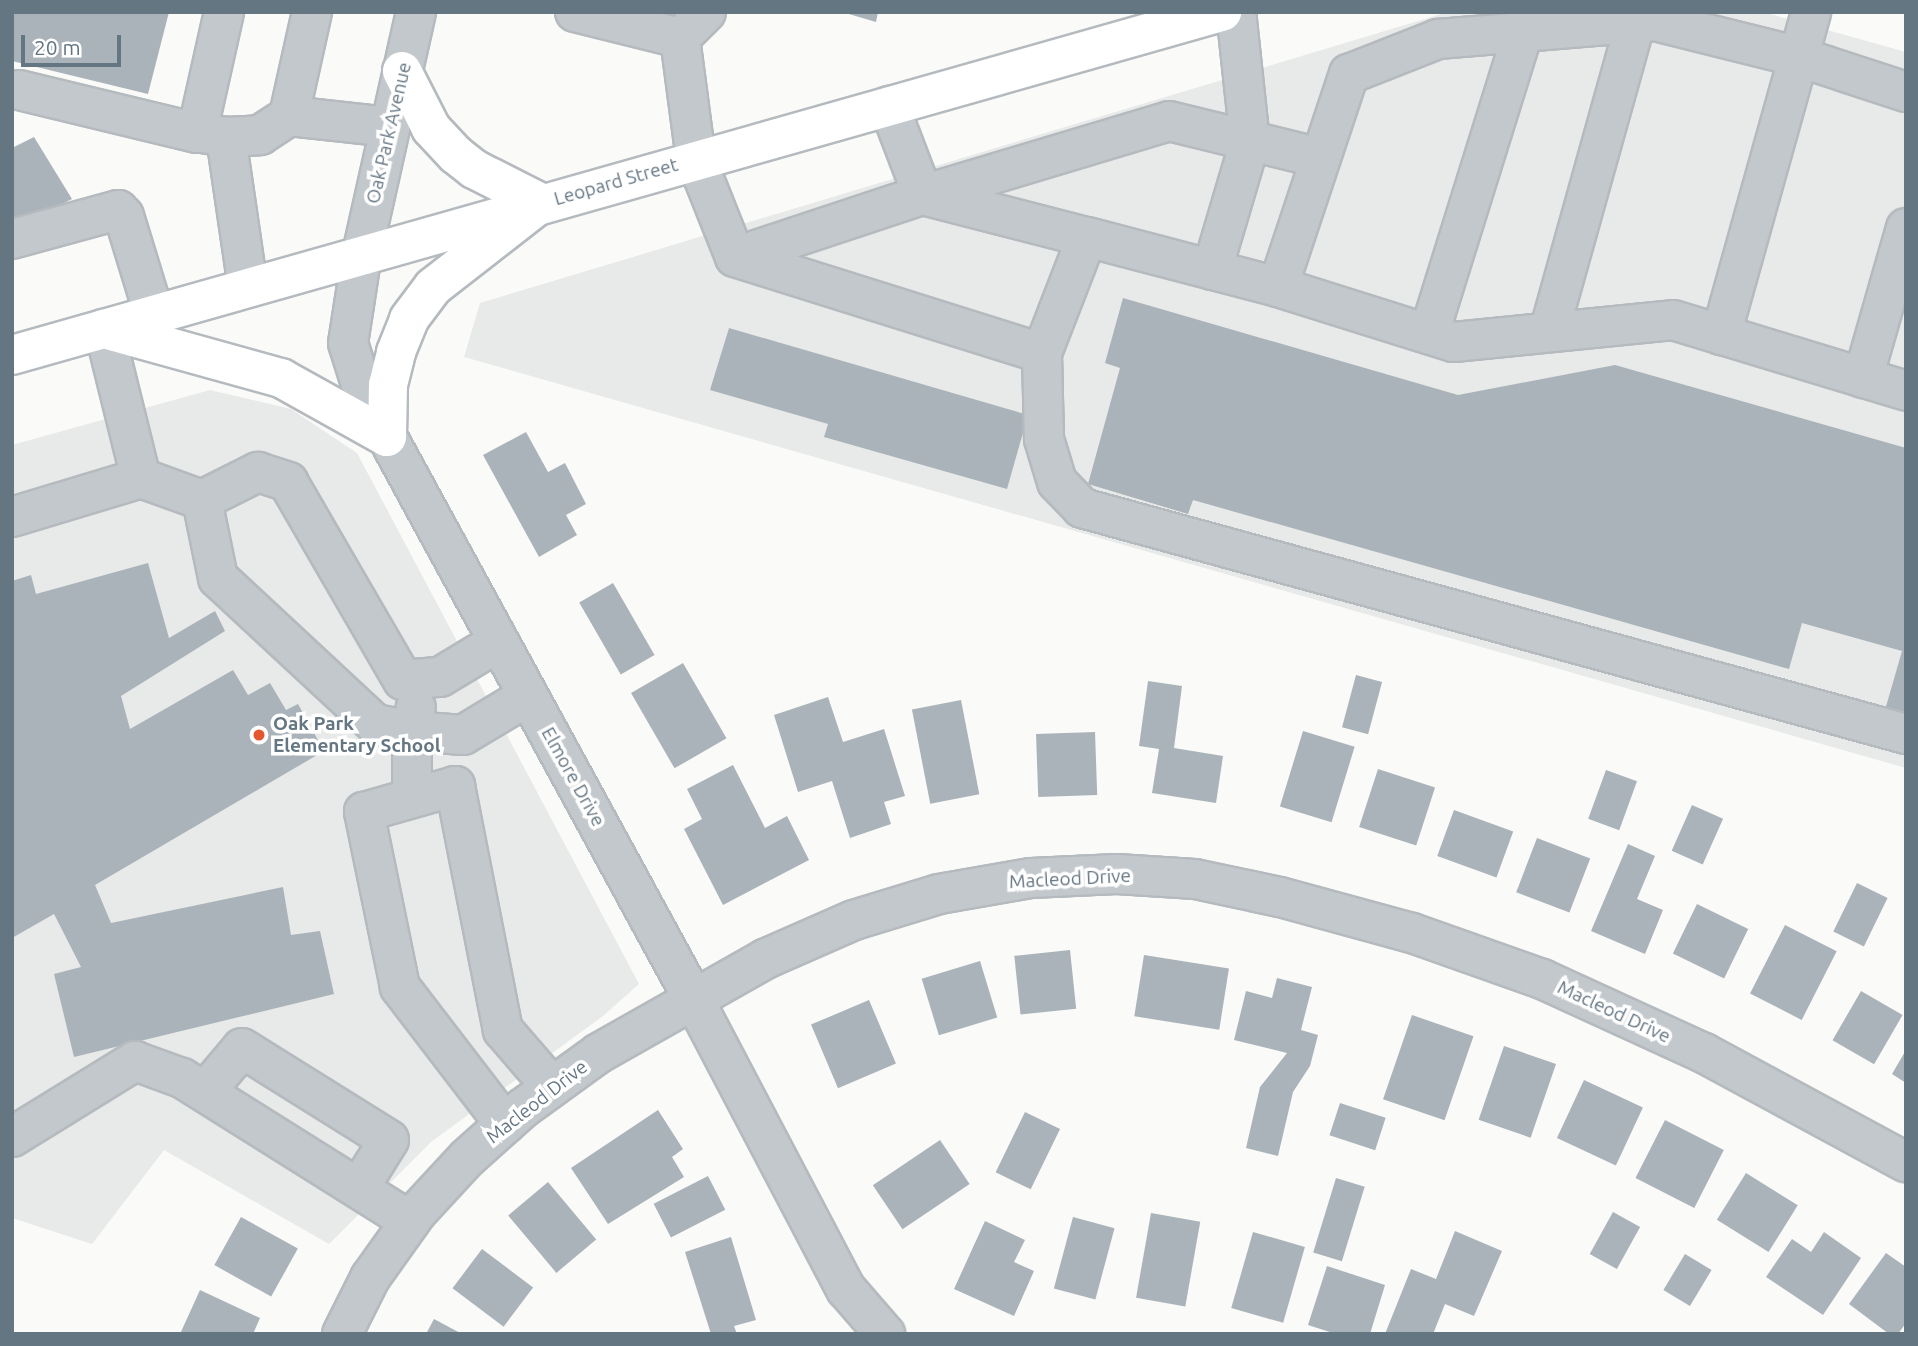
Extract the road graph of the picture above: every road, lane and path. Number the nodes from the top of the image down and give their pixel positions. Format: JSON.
{"nodes":[{"id":1,"x":224,"y":12,"type":"edge"},
{"id":2,"x":312,"y":12,"type":"edge"},
{"id":3,"x":416,"y":12,"type":"edge"},
{"id":4,"x":575,"y":12,"type":"edge"},
{"id":5,"x":706,"y":12,"type":"edge"},
{"id":6,"x":1222,"y":12,"type":"edge"},
{"id":7,"x":1236,"y":12,"type":"edge"},
{"id":8,"x":1811,"y":12,"type":"edge"},
{"id":9,"x":1635,"y":23,"type":"junction"},
{"id":10,"x":1523,"y":32,"type":"junction"},
{"id":11,"x":680,"y":38,"type":"junction"},
{"id":12,"x":1799,"y":57,"type":"junction"},
{"id":13,"x":402,"y":71,"type":"junction"},
{"id":14,"x":19,"y":90,"type":"dead end"},
{"id":15,"x":1906,"y":92,"type":"edge"},
{"id":16,"x":889,"y":106,"type":"junction"},
{"id":17,"x":289,"y":116,"type":"junction"},
{"id":18,"x":390,"y":127,"type":"junction"},
{"id":19,"x":211,"y":135,"type":"junction"},
{"id":20,"x":1250,"y":142,"type":"junction"},
{"id":21,"x":1321,"y":158,"type":"junction"},
{"id":22,"x":696,"y":159,"type":"junction"},
{"id":23,"x":923,"y":195,"type":"junction"},
{"id":24,"x":541,"y":203,"type":"junction"},
{"id":25,"x":1906,"y":228,"type":"edge"},
{"id":26,"x":1087,"y":237,"type":"junction"},
{"id":27,"x":12,"y":239,"type":"edge"},
{"id":28,"x":362,"y":253,"type":"junction"},
{"id":29,"x":735,"y":257,"type":"junction"},
{"id":30,"x":1212,"y":270,"type":"junction"},
{"id":31,"x":247,"y":287,"type":"junction"},
{"id":32,"x":1278,"y":287,"type":"junction"},
{"id":33,"x":154,"y":314,"type":"junction"},
{"id":34,"x":104,"y":329,"type":"junction"},
{"id":35,"x":1549,"y":332,"type":"junction"},
{"id":36,"x":1429,"y":334,"type":"junction"},
{"id":37,"x":1721,"y":335,"type":"junction"},
{"id":38,"x":1042,"y":353,"type":"junction"},
{"id":39,"x":12,"y":355,"type":"edge"},
{"id":40,"x":1863,"y":378,"type":"junction"},
{"id":41,"x":1906,"y":391,"type":"edge"},
{"id":42,"x":387,"y":438,"type":"junction"},
{"id":43,"x":141,"y":478,"type":"junction"},
{"id":44,"x":202,"y":500,"type":"junction"},
{"id":45,"x":12,"y":517,"type":"edge"},
{"id":46,"x":498,"y":642,"type":"junction"},
{"id":47,"x":421,"y":680,"type":"junction"},
{"id":48,"x":528,"y":696,"type":"junction"},
{"id":49,"x":412,"y":731,"type":"junction"},
{"id":50,"x":1906,"y":734,"type":"edge"},
{"id":51,"x":412,"y":798,"type":"junction"},
{"id":52,"x":693,"y":998,"type":"junction"},
{"id":53,"x":503,"y":1030,"type":"junction"},
{"id":54,"x":458,"y":1061,"type":"junction"},
{"id":55,"x":552,"y":1087,"type":"junction"},
{"id":56,"x":205,"y":1092,"type":"junction"},
{"id":57,"x":505,"y":1124,"type":"junction"},
{"id":58,"x":12,"y":1137,"type":"edge"},
{"id":59,"x":1906,"y":1162,"type":"edge"},
{"id":60,"x":359,"y":1188,"type":"junction"},
{"id":61,"x":410,"y":1221,"type":"junction"},
{"id":62,"x":846,"y":1289,"type":"junction"},
{"id":63,"x":342,"y":1334,"type":"edge"},
{"id":64,"x":855,"y":1334,"type":"edge"},
{"id":65,"x":885,"y":1334,"type":"edge"}],
"edges":[{"from":1,"to":19,"type":"street"},
{"from":2,"to":17,"type":"street"},
{"from":3,"to":13,"type":"street","name":"Oak Park Avenue"},
{"from":4,"to":11,"type":"street"},
{"from":5,"to":11,"type":"street"},
{"from":6,"to":16,"type":"main road","name":"Leopard Street"},
{"from":7,"to":20,"type":"street"},
{"from":8,"to":12,"type":"street"},
{"from":9,"to":10,"type":"street"},
{"from":9,"to":12,"type":"street"},
{"from":9,"to":35,"type":"street"},
{"from":10,"to":21,"type":"street"},
{"from":10,"to":36,"type":"street"},
{"from":11,"to":22,"type":"street"},
{"from":12,"to":15,"type":"street"},
{"from":12,"to":37,"type":"street"},
{"from":13,"to":18,"type":"street","name":"Oak Park Avenue"},
{"from":13,"to":24,"type":"main road"},
{"from":14,"to":19,"type":"street"},
{"from":16,"to":22,"type":"main road","name":"Leopard Street"},
{"from":16,"to":23,"type":"street"},
{"from":17,"to":18,"type":"street"},
{"from":17,"to":19,"type":"street"},
{"from":18,"to":28,"type":"street","name":"Oak Park Avenue"},
{"from":19,"to":31,"type":"street"},
{"from":20,"to":21,"type":"street"},
{"from":20,"to":23,"type":"street"},
{"from":20,"to":30,"type":"street"},
{"from":21,"to":32,"type":"street"},
{"from":22,"to":24,"type":"main road","name":"Leopard Street"},
{"from":22,"to":29,"type":"street"},
{"from":23,"to":26,"type":"street"},
{"from":23,"to":29,"type":"street"},
{"from":24,"to":28,"type":"main road","name":"Leopard Street"},
{"from":24,"to":42,"type":"main road"},
{"from":25,"to":40,"type":"street"},
{"from":26,"to":30,"type":"street"},
{"from":26,"to":38,"type":"street"},
{"from":27,"to":33,"type":"street"},
{"from":28,"to":31,"type":"main road","name":"Leopard Street"},
{"from":28,"to":42,"type":"street","name":"Elmore Drive"},
{"from":29,"to":38,"type":"street"},
{"from":30,"to":32,"type":"street"},
{"from":31,"to":33,"type":"main road","name":"Leopard Street"},
{"from":32,"to":36,"type":"street"},
{"from":33,"to":34,"type":"main road","name":"Leopard Street"},
{"from":34,"to":39,"type":"main road","name":"Leopard Street"},
{"from":34,"to":42,"type":"main road"},
{"from":34,"to":43,"type":"street"},
{"from":35,"to":36,"type":"street"},
{"from":35,"to":37,"type":"street"},
{"from":37,"to":40,"type":"street"},
{"from":38,"to":50,"type":"street"},
{"from":40,"to":41,"type":"street"},
{"from":42,"to":46,"type":"street","name":"Elmore Drive"},
{"from":43,"to":44,"type":"street"},
{"from":43,"to":45,"type":"street"},
{"from":44,"to":47,"type":"street"},
{"from":44,"to":49,"type":"street"},
{"from":46,"to":47,"type":"street"},
{"from":46,"to":48,"type":"street","name":"Elmore Drive"},
{"from":47,"to":49,"type":"street"},
{"from":48,"to":49,"type":"street"},
{"from":48,"to":52,"type":"street","name":"Elmore Drive"},
{"from":49,"to":51,"type":"street"},
{"from":51,"to":53,"type":"street"},
{"from":51,"to":54,"type":"street"},
{"from":52,"to":55,"type":"street","name":"Macleod Drive"},
{"from":52,"to":59,"type":"street","name":"Macleod Drive"},
{"from":52,"to":62,"type":"street","name":"Elmore Drive"},
{"from":53,"to":54,"type":"street"},
{"from":53,"to":55,"type":"street"},
{"from":54,"to":57,"type":"street"},
{"from":55,"to":57,"type":"street","name":"Macleod Drive"},
{"from":56,"to":58,"type":"street"},
{"from":56,"to":60,"type":"street"},
{"from":56,"to":60,"type":"street"},
{"from":57,"to":61,"type":"street","name":"Macleod Drive"},
{"from":60,"to":61,"type":"street"},
{"from":61,"to":63,"type":"street","name":"Macleod Drive"},
{"from":62,"to":64,"type":"street","name":"Elmore Drive"},
{"from":62,"to":65,"type":"street","name":"Elmore Drive"}]}
